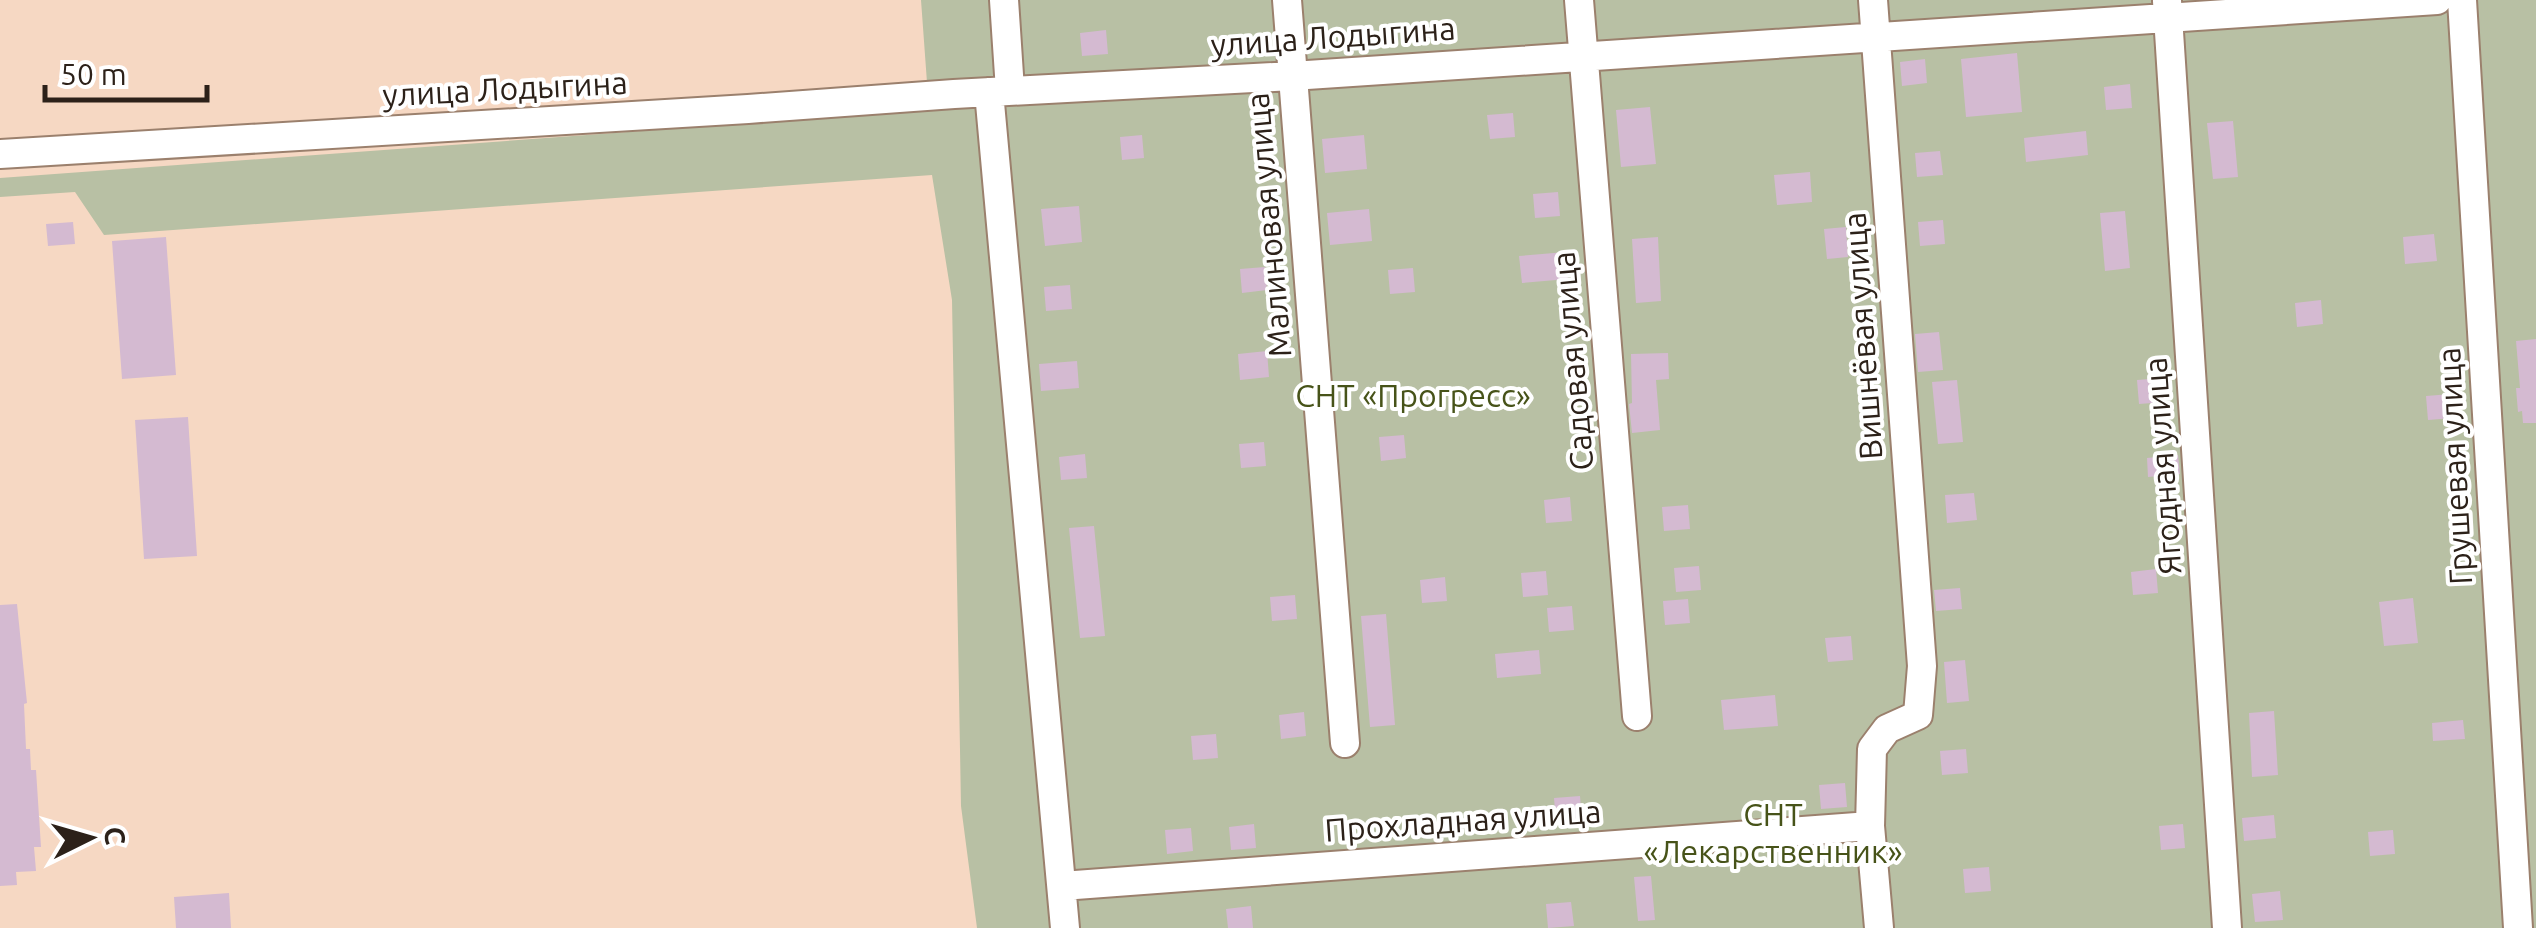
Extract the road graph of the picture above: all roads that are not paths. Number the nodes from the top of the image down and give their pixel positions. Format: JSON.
{"nodes":[{"id":1,"x":1004,"y":0,"type":"edge"},
{"id":2,"x":1288,"y":0,"type":"edge"},
{"id":3,"x":1579,"y":0,"type":"edge"},
{"id":4,"x":1873,"y":0,"type":"edge"},
{"id":5,"x":2437,"y":0,"type":"edge"},
{"id":6,"x":2462,"y":0,"type":"edge"},
{"id":7,"x":2168,"y":8,"type":"edge"},
{"id":8,"x":1876,"y":38,"type":"junction"},
{"id":9,"x":1583,"y":56,"type":"junction"},
{"id":10,"x":1292,"y":76,"type":"junction"},
{"id":11,"x":1000,"y":91,"type":"junction"},
{"id":12,"x":0,"y":154,"type":"edge"},
{"id":13,"x":1637,"y":716,"type":"dead end"},
{"id":14,"x":1345,"y":743,"type":"dead end"},
{"id":15,"x":1870,"y":826,"type":"junction"},
{"id":16,"x":1062,"y":886,"type":"junction"},
{"id":17,"x":1065,"y":928,"type":"edge"},
{"id":18,"x":1879,"y":928,"type":"edge"},
{"id":19,"x":2228,"y":928,"type":"edge"},
{"id":20,"x":2518,"y":928,"type":"edge"}],
"edges":[{"from":1,"to":11,"type":"street"},
{"from":2,"to":10,"type":"street","name":"Малиновая улица"},
{"from":3,"to":9,"type":"street","name":"Садовая улица"},
{"from":4,"to":8,"type":"street","name":"Вишнёвая улица"},
{"from":5,"to":7,"type":"street","name":"улица Лодыгина"},
{"from":6,"to":20,"type":"street","name":"Грушевая улица"},
{"from":7,"to":8,"type":"street","name":"улица Лодыгина"},
{"from":7,"to":19,"type":"street","name":"Ягодная улица"},
{"from":8,"to":9,"type":"street","name":"улица Лодыгина"},
{"from":8,"to":15,"type":"street","name":"Вишнёвая улица"},
{"from":9,"to":10,"type":"street","name":"улица Лодыгина"},
{"from":9,"to":13,"type":"street","name":"Садовая улица"},
{"from":10,"to":11,"type":"street","name":"улица Лодыгина"},
{"from":10,"to":14,"type":"street","name":"Малиновая улица"},
{"from":11,"to":12,"type":"street","name":"улица Лодыгина"},
{"from":11,"to":16,"type":"street"},
{"from":15,"to":16,"type":"street","name":"Прохладная улица"},
{"from":15,"to":18,"type":"street"},
{"from":16,"to":17,"type":"street"}]}
